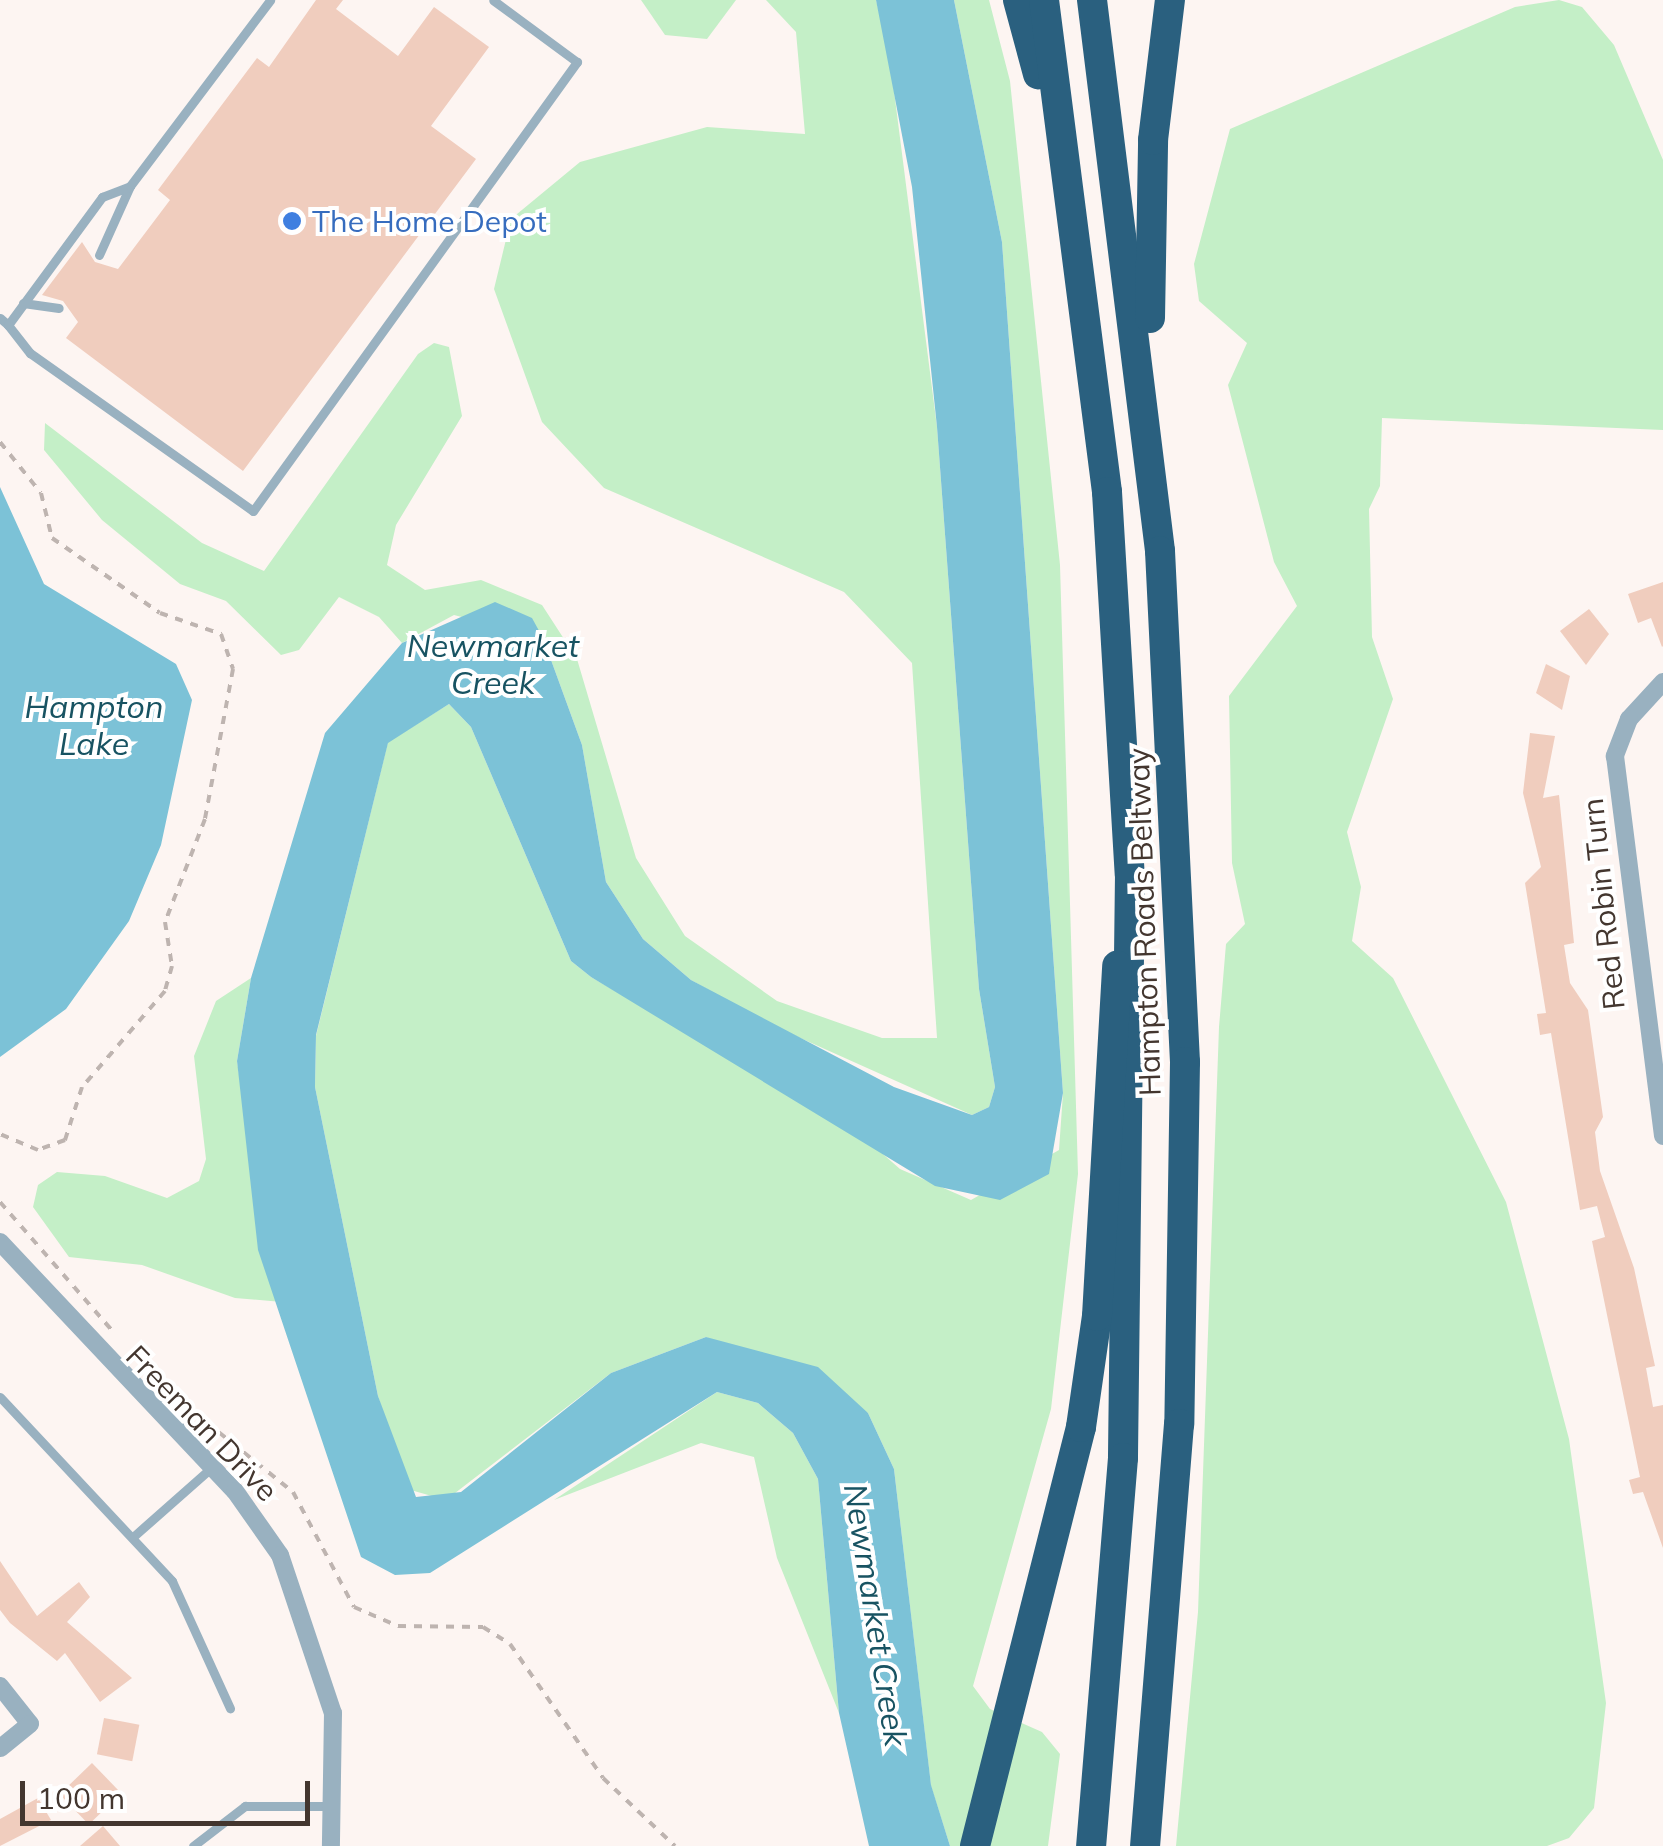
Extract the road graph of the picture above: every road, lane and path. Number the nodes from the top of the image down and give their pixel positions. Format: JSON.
{"nodes":[{"id":1,"x":270,"y":0,"type":"edge"},
{"id":2,"x":493,"y":0,"type":"edge"},
{"id":3,"x":1018,"y":0,"type":"edge"},
{"id":4,"x":1044,"y":0,"type":"edge"},
{"id":5,"x":1092,"y":0,"type":"edge"},
{"id":6,"x":1170,"y":0,"type":"edge"},
{"id":7,"x":130,"y":186,"type":"junction"},
{"id":8,"x":1077,"y":220,"type":"junction"},
{"id":9,"x":99,"y":255,"type":"dead end"},
{"id":10,"x":23,"y":304,"type":"junction"},
{"id":11,"x":59,"y":308,"type":"dead end"},
{"id":12,"x":4,"y":322,"type":"edge"},
{"id":13,"x":0,"y":442,"type":"edge"},
{"id":14,"x":1150,"y":476,"type":"junction"},
{"id":15,"x":1663,"y":682,"type":"edge"},
{"id":16,"x":1130,"y":874,"type":"junction"},
{"id":17,"x":0,"y":1134,"type":"edge"},
{"id":18,"x":1663,"y":1136,"type":"edge"},
{"id":19,"x":0,"y":1202,"type":"edge"},
{"id":20,"x":0,"y":1242,"type":"edge"},
{"id":21,"x":123,"y":1344,"type":"dead end"},
{"id":22,"x":154,"y":1380,"type":"dead end"},
{"id":23,"x":0,"y":1397,"type":"edge"},
{"id":24,"x":213,"y":1466,"type":"junction"},
{"id":25,"x":134,"y":1536,"type":"junction"},
{"id":26,"x":0,"y":1686,"type":"edge"},
{"id":27,"x":230,"y":1708,"type":"dead end"},
{"id":28,"x":0,"y":1748,"type":"edge"},
{"id":29,"x":338,"y":1806,"type":"junction"},
{"id":30,"x":193,"y":1846,"type":"edge"},
{"id":31,"x":331,"y":1846,"type":"edge"},
{"id":32,"x":675,"y":1846,"type":"edge"},
{"id":33,"x":975,"y":1846,"type":"edge"},
{"id":34,"x":1091,"y":1846,"type":"edge"},
{"id":35,"x":1145,"y":1846,"type":"edge"}],
"edges":[{"from":1,"to":7,"type":"lane"},
{"from":2,"to":12,"type":"lane"},
{"from":3,"to":8,"type":"highway"},
{"from":4,"to":8,"type":"highway","name":"Hampton Roads Beltway"},
{"from":5,"to":14,"type":"highway","name":"Hampton Roads Beltway"},
{"from":6,"to":14,"type":"highway"},
{"from":7,"to":9,"type":"lane"},
{"from":7,"to":10,"type":"lane"},
{"from":8,"to":16,"type":"highway","name":"Hampton Roads Beltway"},
{"from":10,"to":11,"type":"lane"},
{"from":10,"to":12,"type":"lane"},
{"from":13,"to":17,"type":"path"},
{"from":14,"to":35,"type":"highway","name":"Hampton Roads Beltway"},
{"from":15,"to":18,"type":"street","name":"Red Robin Turn"},
{"from":16,"to":33,"type":"highway"},
{"from":16,"to":34,"type":"highway"},
{"from":19,"to":21,"type":"path"},
{"from":20,"to":24,"type":"street","name":"Freeman Drive"},
{"from":22,"to":32,"type":"path"},
{"from":23,"to":25,"type":"lane"},
{"from":24,"to":25,"type":"lane"},
{"from":24,"to":29,"type":"street","name":"Freeman Drive"},
{"from":25,"to":27,"type":"lane"},
{"from":26,"to":28,"type":"street"},
{"from":29,"to":30,"type":"lane"},
{"from":29,"to":31,"type":"street","name":"Freeman Drive"}]}
